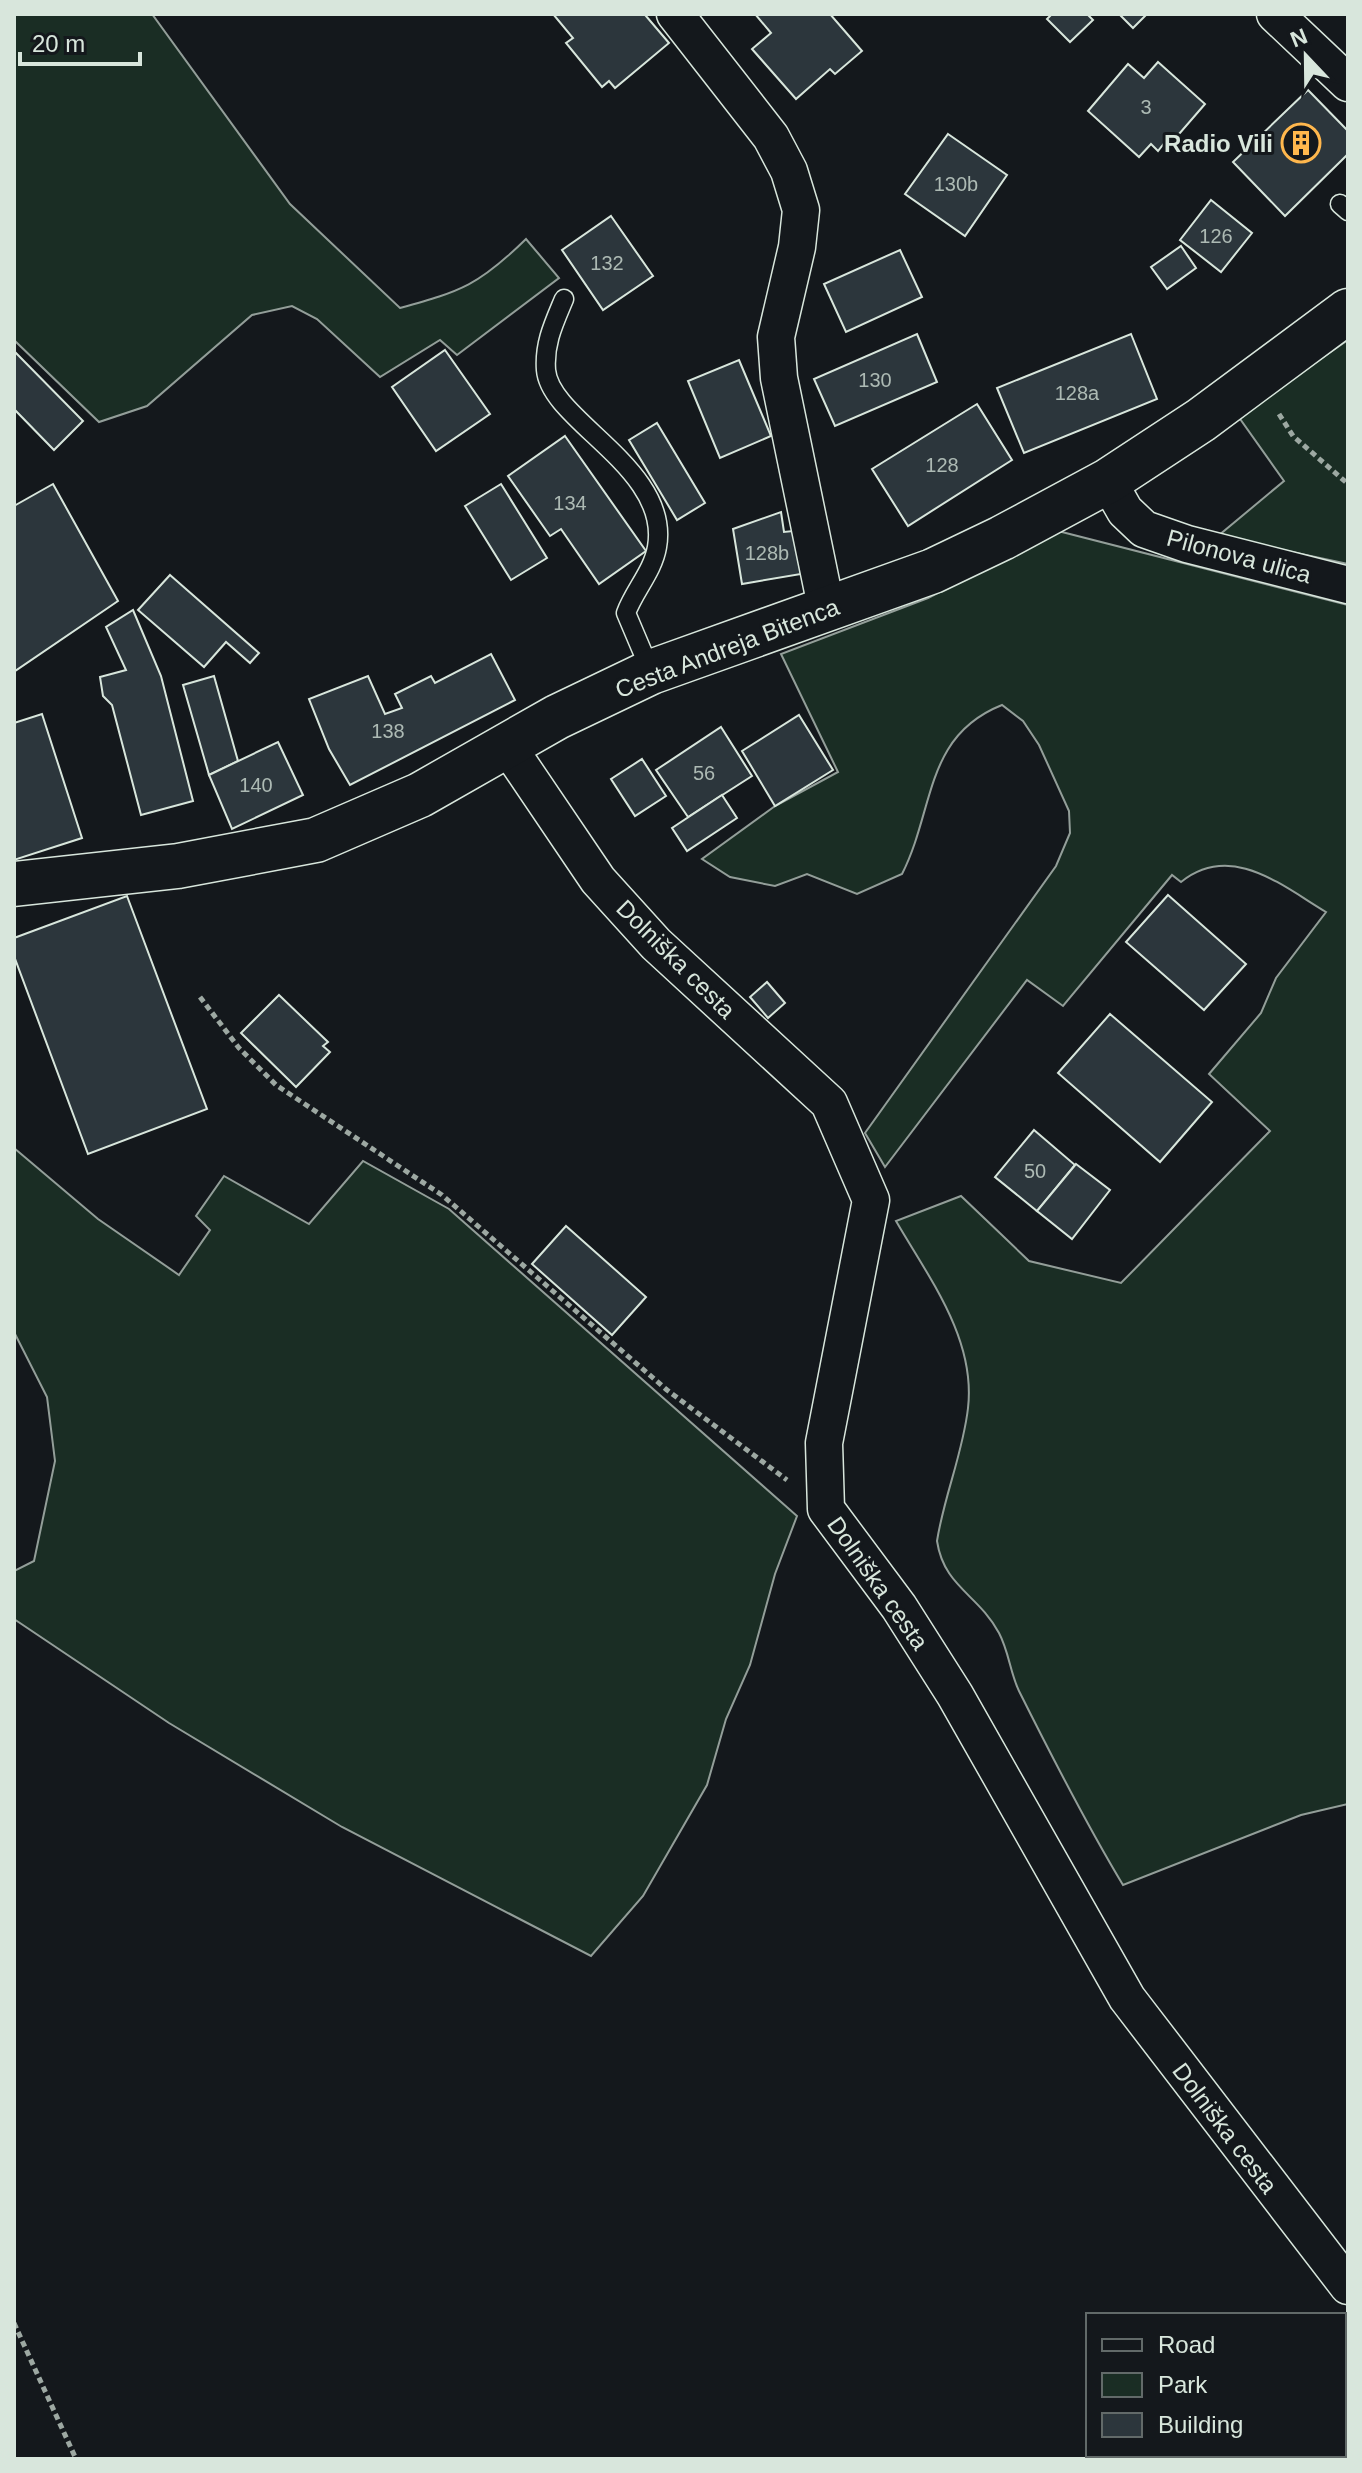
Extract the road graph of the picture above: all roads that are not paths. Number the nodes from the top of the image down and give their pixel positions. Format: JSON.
{"nodes":[{"id":1,"x":675,"y":14,"type":"edge"},
{"id":2,"x":1275,"y":14,"type":"edge"},
{"id":3,"x":1348,"y":83,"type":"edge"},
{"id":4,"x":564,"y":299,"type":"dead end"},
{"id":5,"x":1348,"y":311,"type":"edge"},
{"id":6,"x":1108,"y":481,"type":"junction"},
{"id":7,"x":1348,"y":585,"type":"edge"},
{"id":8,"x":827,"y":611,"type":"junction"},
{"id":9,"x":651,"y":672,"type":"junction"},
{"id":10,"x":508,"y":747,"type":"junction"},
{"id":11,"x":14,"y":884,"type":"edge"},
{"id":12,"x":1348,"y":2286,"type":"edge"}],
"edges":[{"from":1,"to":8,"type":"street"},
{"from":2,"to":3,"type":"street"},
{"from":4,"to":9,"type":"lane"},
{"from":5,"to":6,"type":"street","name":"Cesta Andreja Bitenca"},
{"from":6,"to":7,"type":"street","name":"Pilonova ulica"},
{"from":6,"to":8,"type":"street","name":"Cesta Andreja Bitenca"},
{"from":8,"to":9,"type":"street","name":"Cesta Andreja Bitenca"},
{"from":9,"to":10,"type":"street","name":"Cesta Andreja Bitenca"},
{"from":10,"to":11,"type":"street","name":"Cesta Andreja Bitenca"},
{"from":10,"to":12,"type":"street","name":"Dolniška cesta"}]}
